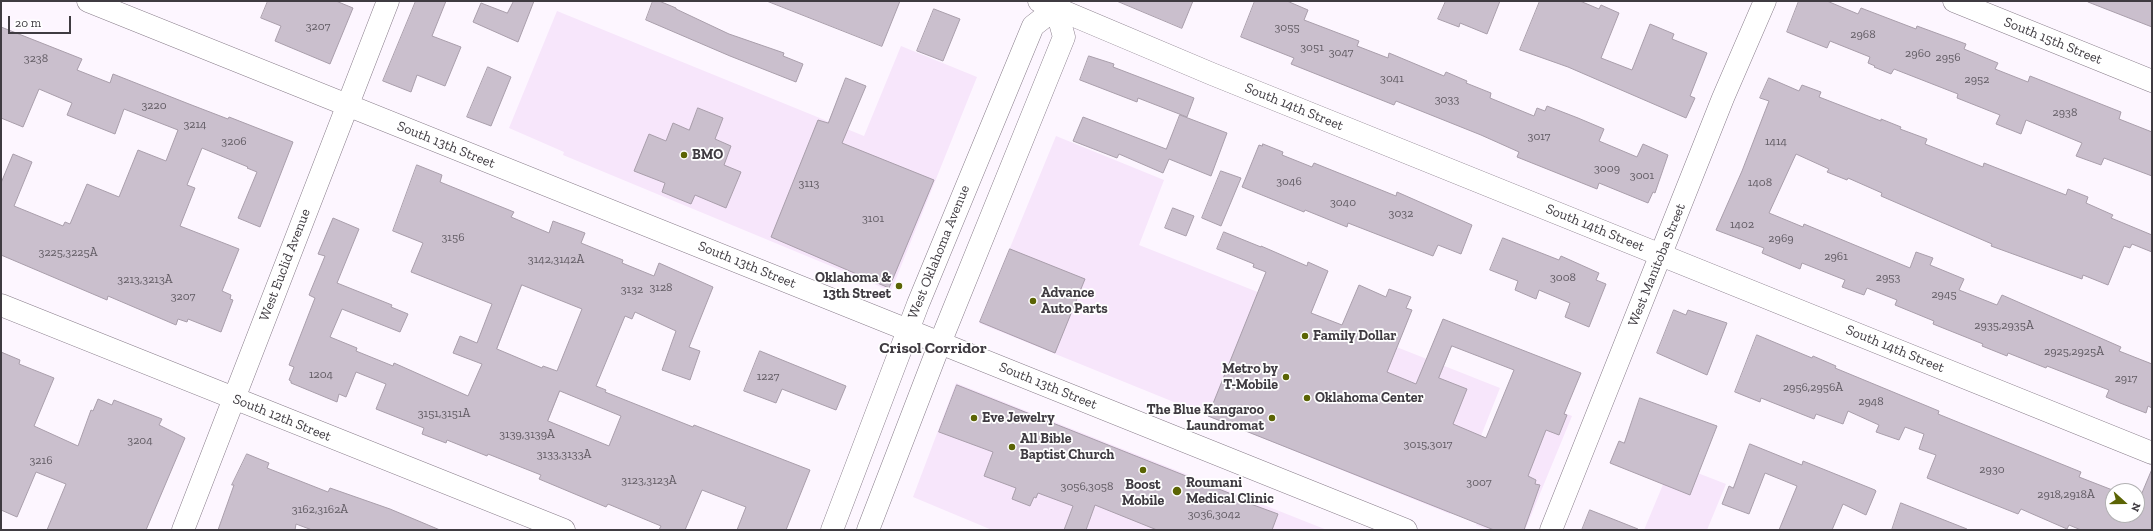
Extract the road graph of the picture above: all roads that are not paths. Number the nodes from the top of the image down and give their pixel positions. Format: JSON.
{"nodes":[{"id":1,"x":88,"y":1,"type":"edge"},
{"id":2,"x":388,"y":1,"type":"edge"},
{"id":3,"x":1765,"y":1,"type":"edge"},
{"id":4,"x":1954,"y":1,"type":"edge"},
{"id":5,"x":1051,"y":3,"type":"edge"},
{"id":6,"x":2152,"y":81,"type":"edge"},
{"id":7,"x":346,"y":105,"type":"junction"},
{"id":8,"x":1662,"y":255,"type":"junction"},
{"id":9,"x":1,"y":305,"type":"edge"},
{"id":10,"x":908,"y":330,"type":"junction"},
{"id":11,"x":940,"y":343,"type":"junction"},
{"id":12,"x":234,"y":398,"type":"junction"},
{"id":13,"x":2152,"y":453,"type":"edge"},
{"id":14,"x":183,"y":530,"type":"edge"},
{"id":15,"x":564,"y":530,"type":"edge"},
{"id":16,"x":832,"y":530,"type":"edge"},
{"id":17,"x":868,"y":530,"type":"edge"},
{"id":18,"x":1406,"y":530,"type":"edge"},
{"id":19,"x":1551,"y":530,"type":"edge"}],
"edges":[{"from":1,"to":7,"type":"street","name":"South 13th Street"},
{"from":2,"to":7,"type":"street","name":"West Euclid Avenue"},
{"from":3,"to":8,"type":"street","name":"West Manitoba Street"},
{"from":4,"to":6,"type":"street","name":"South 15th Street"},
{"from":5,"to":8,"type":"street","name":"South 14th Street"},
{"from":5,"to":10,"type":"street","name":"West Oklahoma Avenue"},
{"from":5,"to":11,"type":"street"},
{"from":7,"to":10,"type":"street","name":"South 13th Street"},
{"from":7,"to":12,"type":"street","name":"West Euclid Avenue"},
{"from":8,"to":13,"type":"street","name":"South 14th Street"},
{"from":8,"to":19,"type":"street","name":"West Manitoba Street"},
{"from":9,"to":12,"type":"street","name":"South 12th Street"},
{"from":10,"to":11,"type":"street","name":"South 13th Street"},
{"from":10,"to":16,"type":"street","name":"West Oklahoma Avenue"},
{"from":11,"to":17,"type":"street"},
{"from":11,"to":18,"type":"street","name":"South 13th Street"},
{"from":12,"to":14,"type":"street","name":"West Euclid Avenue"},
{"from":12,"to":15,"type":"street","name":"South 12th Street"}]}
